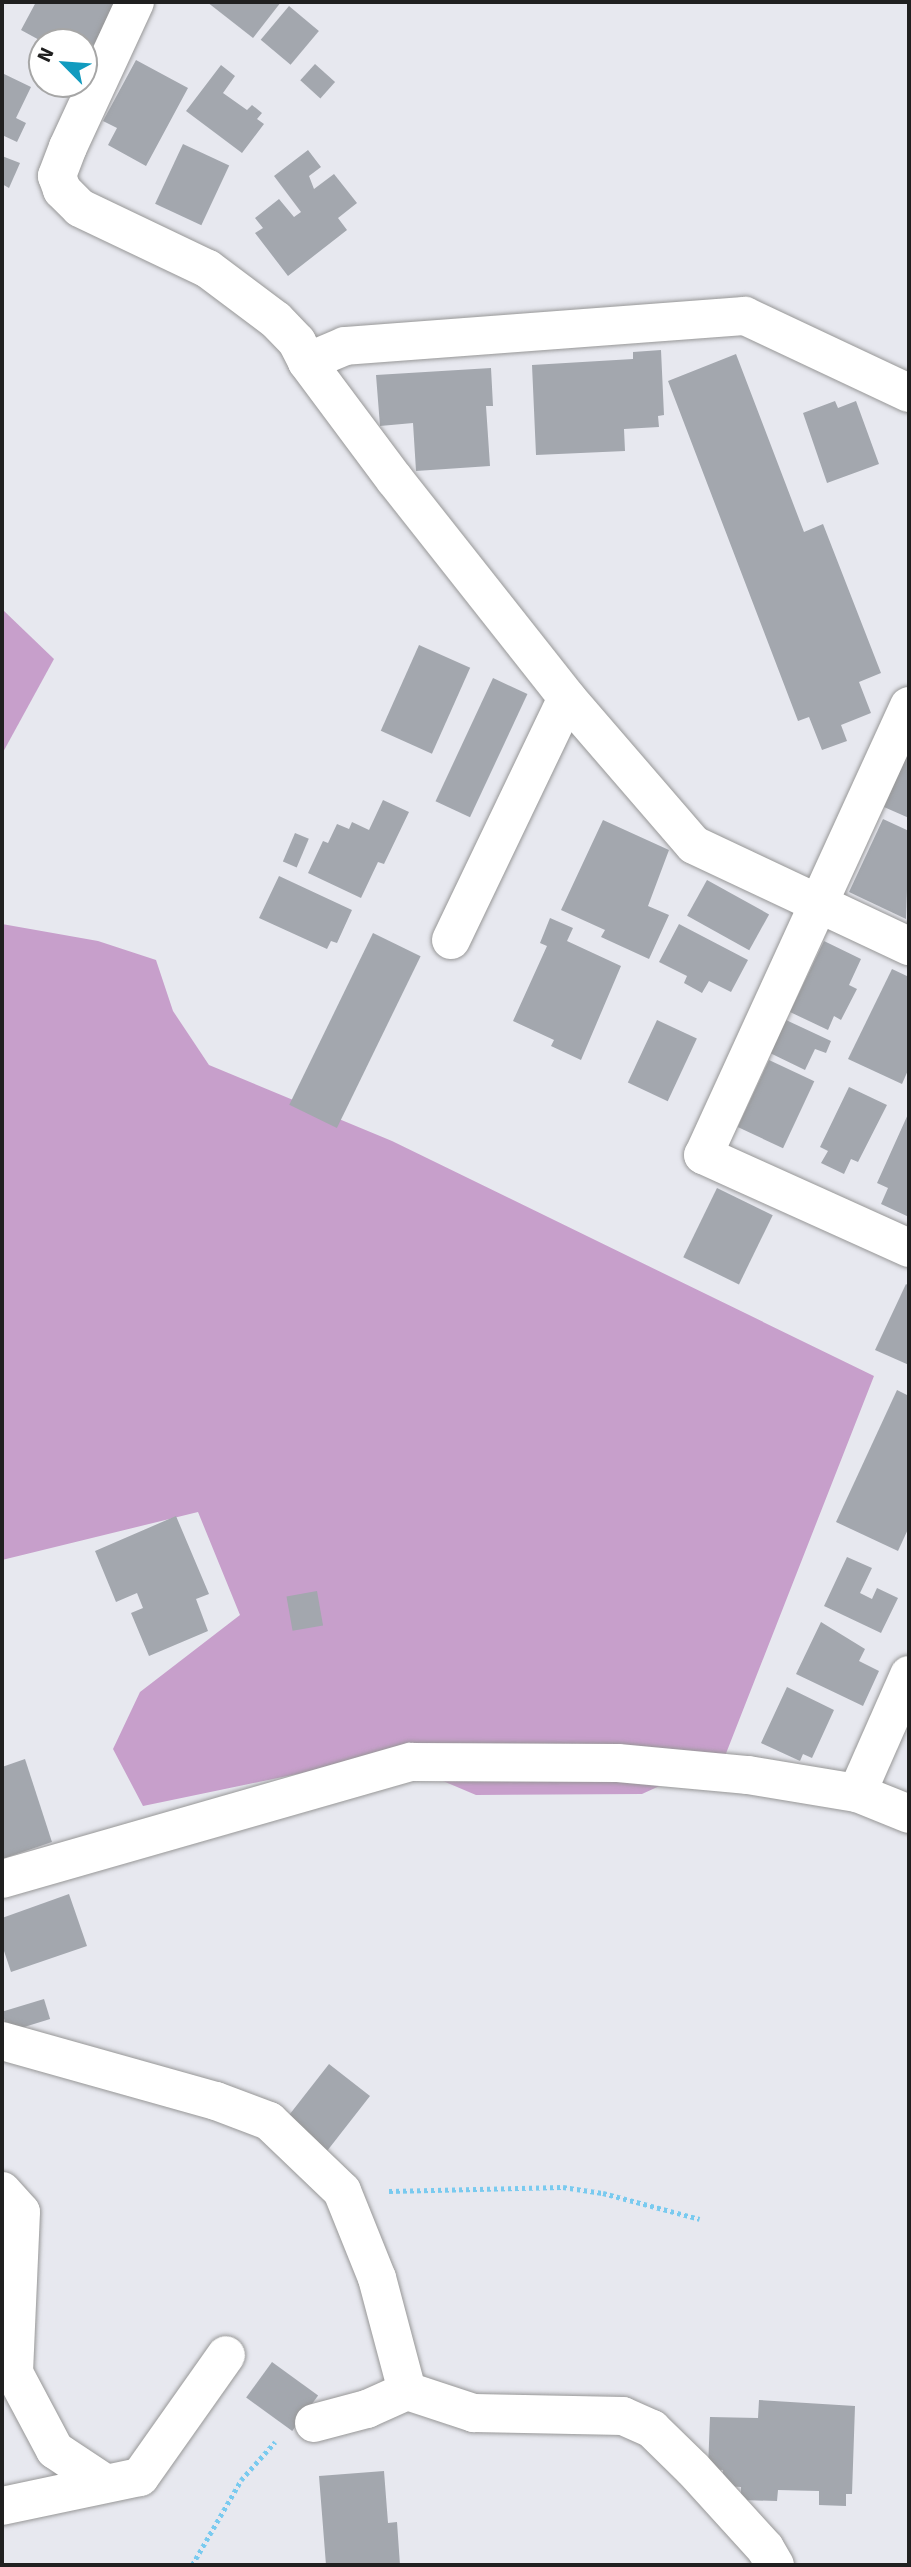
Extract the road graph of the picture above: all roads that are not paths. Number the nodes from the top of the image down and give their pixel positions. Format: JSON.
{"nodes":[{"id":1,"x":135,"y":2,"type":"edge"},
{"id":2,"x":307,"y":362,"type":"junction"},
{"id":3,"x":909,"y":393,"type":"edge"},
{"id":4,"x":567,"y":698,"type":"junction"},
{"id":5,"x":909,"y":706,"type":"edge"},
{"id":6,"x":819,"y":905,"type":"junction"},
{"id":7,"x":451,"y":940,"type":"dead end"},
{"id":8,"x":909,"y":946,"type":"edge"},
{"id":9,"x":909,"y":1248,"type":"edge"},
{"id":10,"x":909,"y":1675,"type":"edge"},
{"id":11,"x":857,"y":1793,"type":"junction"},
{"id":12,"x":909,"y":1814,"type":"edge"},
{"id":13,"x":2,"y":1879,"type":"edge"},
{"id":14,"x":2,"y":2041,"type":"edge"},
{"id":15,"x":2,"y":2191,"type":"edge"},
{"id":16,"x":226,"y":2355,"type":"dead end"},
{"id":17,"x":407,"y":2391,"type":"junction"},
{"id":18,"x":314,"y":2423,"type":"road end"},
{"id":19,"x":103,"y":2482,"type":"junction"},
{"id":20,"x":2,"y":2506,"type":"edge"},
{"id":21,"x":775,"y":2565,"type":"edge"}],
"edges":[{"from":1,"to":2,"type":"street"},
{"from":2,"to":3,"type":"street"},
{"from":2,"to":4,"type":"street"},
{"from":4,"to":6,"type":"street"},
{"from":4,"to":7,"type":"street"},
{"from":5,"to":6,"type":"street"},
{"from":6,"to":8,"type":"street"},
{"from":6,"to":9,"type":"street"},
{"from":10,"to":11,"type":"street"},
{"from":11,"to":12,"type":"street"},
{"from":11,"to":13,"type":"street"},
{"from":14,"to":17,"type":"street"},
{"from":15,"to":19,"type":"street"},
{"from":16,"to":19,"type":"street"},
{"from":17,"to":18,"type":"street"},
{"from":17,"to":21,"type":"street"},
{"from":19,"to":20,"type":"street"}]}
